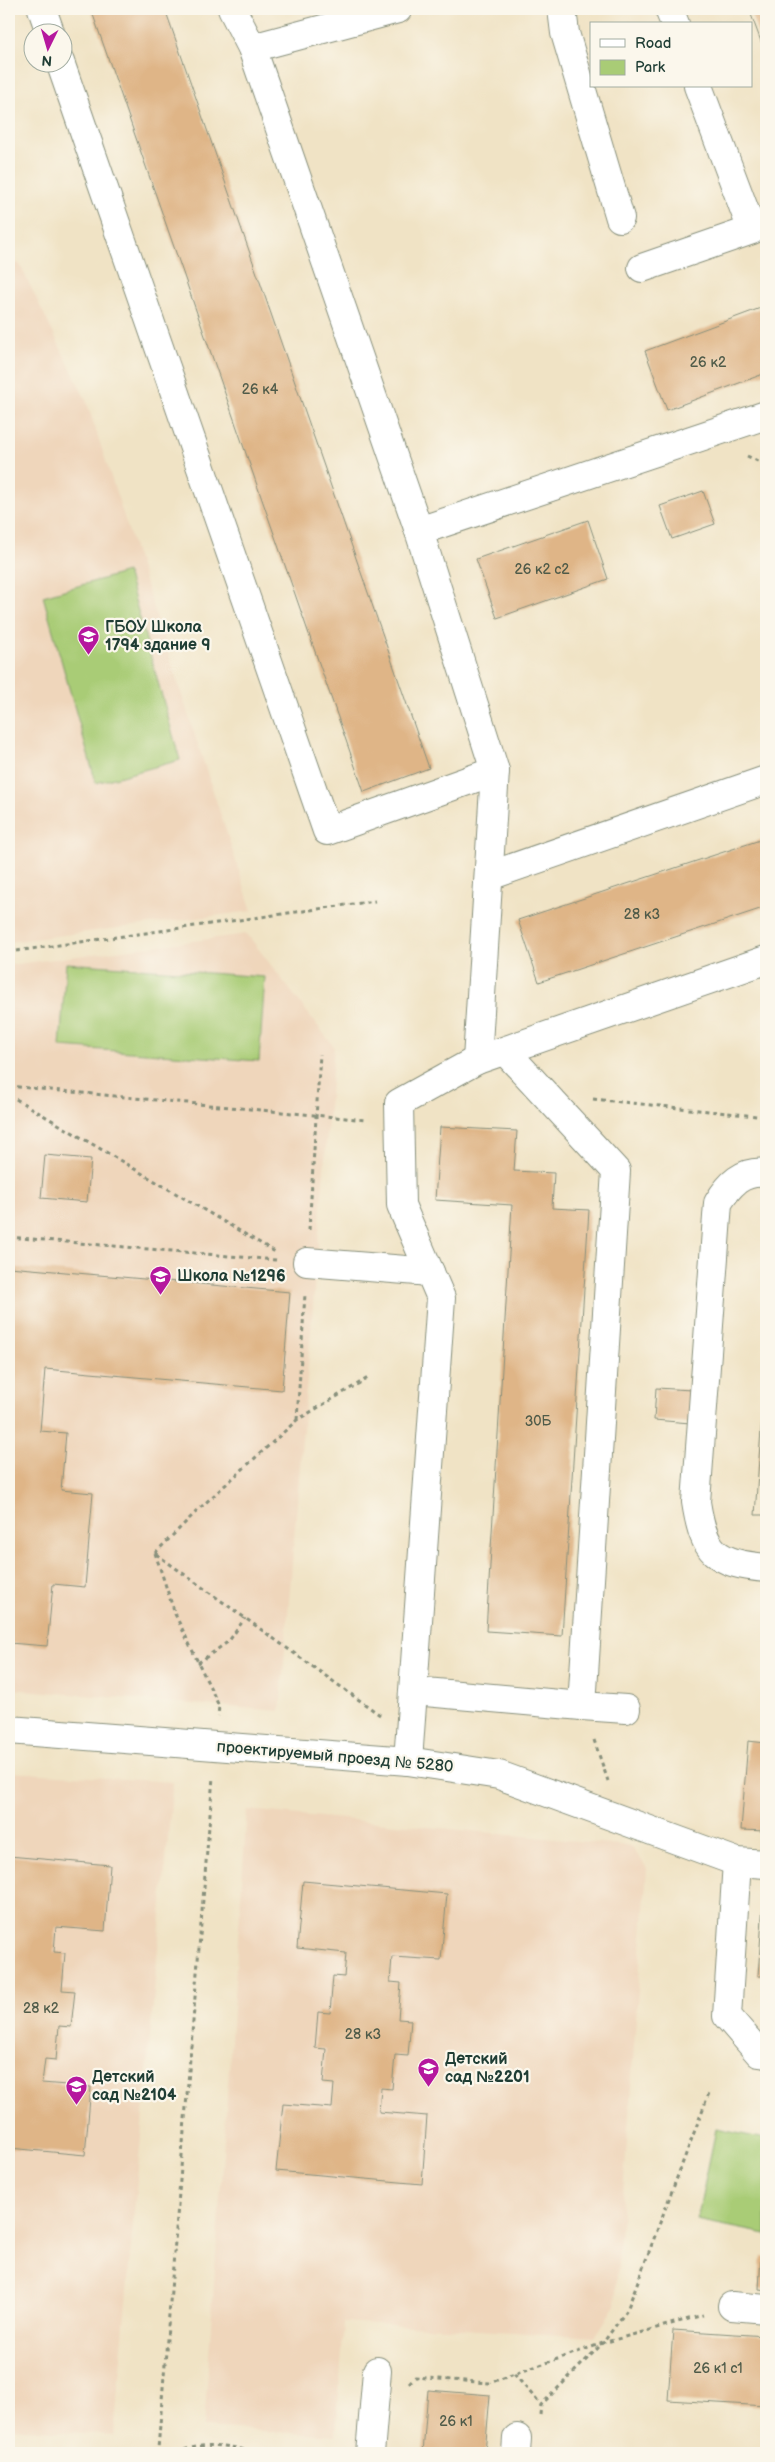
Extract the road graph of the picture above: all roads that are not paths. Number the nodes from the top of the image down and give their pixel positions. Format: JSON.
{"nodes":[{"id":1,"x":42,"y":9,"type":"edge"},
{"id":2,"x":232,"y":9,"type":"edge"},
{"id":3,"x":398,"y":9,"type":"edge"},
{"id":4,"x":562,"y":9,"type":"edge"},
{"id":5,"x":669,"y":9,"type":"edge"},
{"id":6,"x":47,"y":22,"type":"edge"},
{"id":7,"x":674,"y":22,"type":"edge"},
{"id":8,"x":252,"y":48,"type":"junction"},
{"id":9,"x":63,"y":72,"type":"edge"},
{"id":10,"x":699,"y":88,"type":"edge"},
{"id":11,"x":620,"y":218,"type":"dead end"},
{"id":12,"x":642,"y":268,"type":"dead end"},
{"id":13,"x":766,"y":415,"type":"edge"},
{"id":14,"x":419,"y":532,"type":"junction"},
{"id":15,"x":495,"y":771,"type":"junction"},
{"id":16,"x":766,"y":780,"type":"edge"},
{"id":17,"x":489,"y":876,"type":"junction"},
{"id":18,"x":766,"y":960,"type":"edge"},
{"id":19,"x":505,"y":1051,"type":"junction"},
{"id":20,"x":477,"y":1060,"type":"junction"},
{"id":21,"x":766,"y":1172,"type":"edge"},
{"id":22,"x":299,"y":1262,"type":"road end"},
{"id":23,"x":430,"y":1272,"type":"junction"},
{"id":24,"x":766,"y":1568,"type":"edge"},
{"id":25,"x":414,"y":1691,"type":"junction"},
{"id":26,"x":582,"y":1706,"type":"junction"},
{"id":27,"x":626,"y":1709,"type":"dead end"},
{"id":28,"x":9,"y":1730,"type":"edge"},
{"id":29,"x":409,"y":1749,"type":"junction"},
{"id":30,"x":737,"y":1862,"type":"junction"},
{"id":31,"x":766,"y":1864,"type":"edge"},
{"id":32,"x":766,"y":2054,"type":"edge"},
{"id":33,"x":732,"y":2306,"type":"road end"},
{"id":34,"x":766,"y":2309,"type":"edge"},
{"id":35,"x":377,"y":2371,"type":"dead end"},
{"id":36,"x":370,"y":2453,"type":"edge"}],
"edges":[{"from":1,"to":6,"type":"street"},
{"from":2,"to":8,"type":"street"},
{"from":3,"to":8,"type":"street"},
{"from":4,"to":11,"type":"street"},
{"from":5,"to":7,"type":"street"},
{"from":8,"to":14,"type":"street"},
{"from":9,"to":15,"type":"street"},
{"from":10,"to":12,"type":"street"},
{"from":13,"to":14,"type":"street"},
{"from":14,"to":15,"type":"street"},
{"from":15,"to":17,"type":"street"},
{"from":16,"to":17,"type":"street"},
{"from":17,"to":20,"type":"street"},
{"from":18,"to":19,"type":"street"},
{"from":19,"to":20,"type":"street"},
{"from":19,"to":26,"type":"street"},
{"from":20,"to":23,"type":"street"},
{"from":21,"to":24,"type":"street"},
{"from":22,"to":23,"type":"street"},
{"from":23,"to":25,"type":"street"},
{"from":25,"to":26,"type":"street"},
{"from":25,"to":29,"type":"street"},
{"from":26,"to":27,"type":"street"},
{"from":28,"to":29,"type":"street","name":"проектируемый проезд № 5280"},
{"from":29,"to":30,"type":"street","name":"проектируемый проезд № 5280"},
{"from":30,"to":31,"type":"street","name":"проектируемый проезд № 5280"},
{"from":30,"to":32,"type":"street"},
{"from":33,"to":34,"type":"street"},
{"from":35,"to":36,"type":"street"}]}
